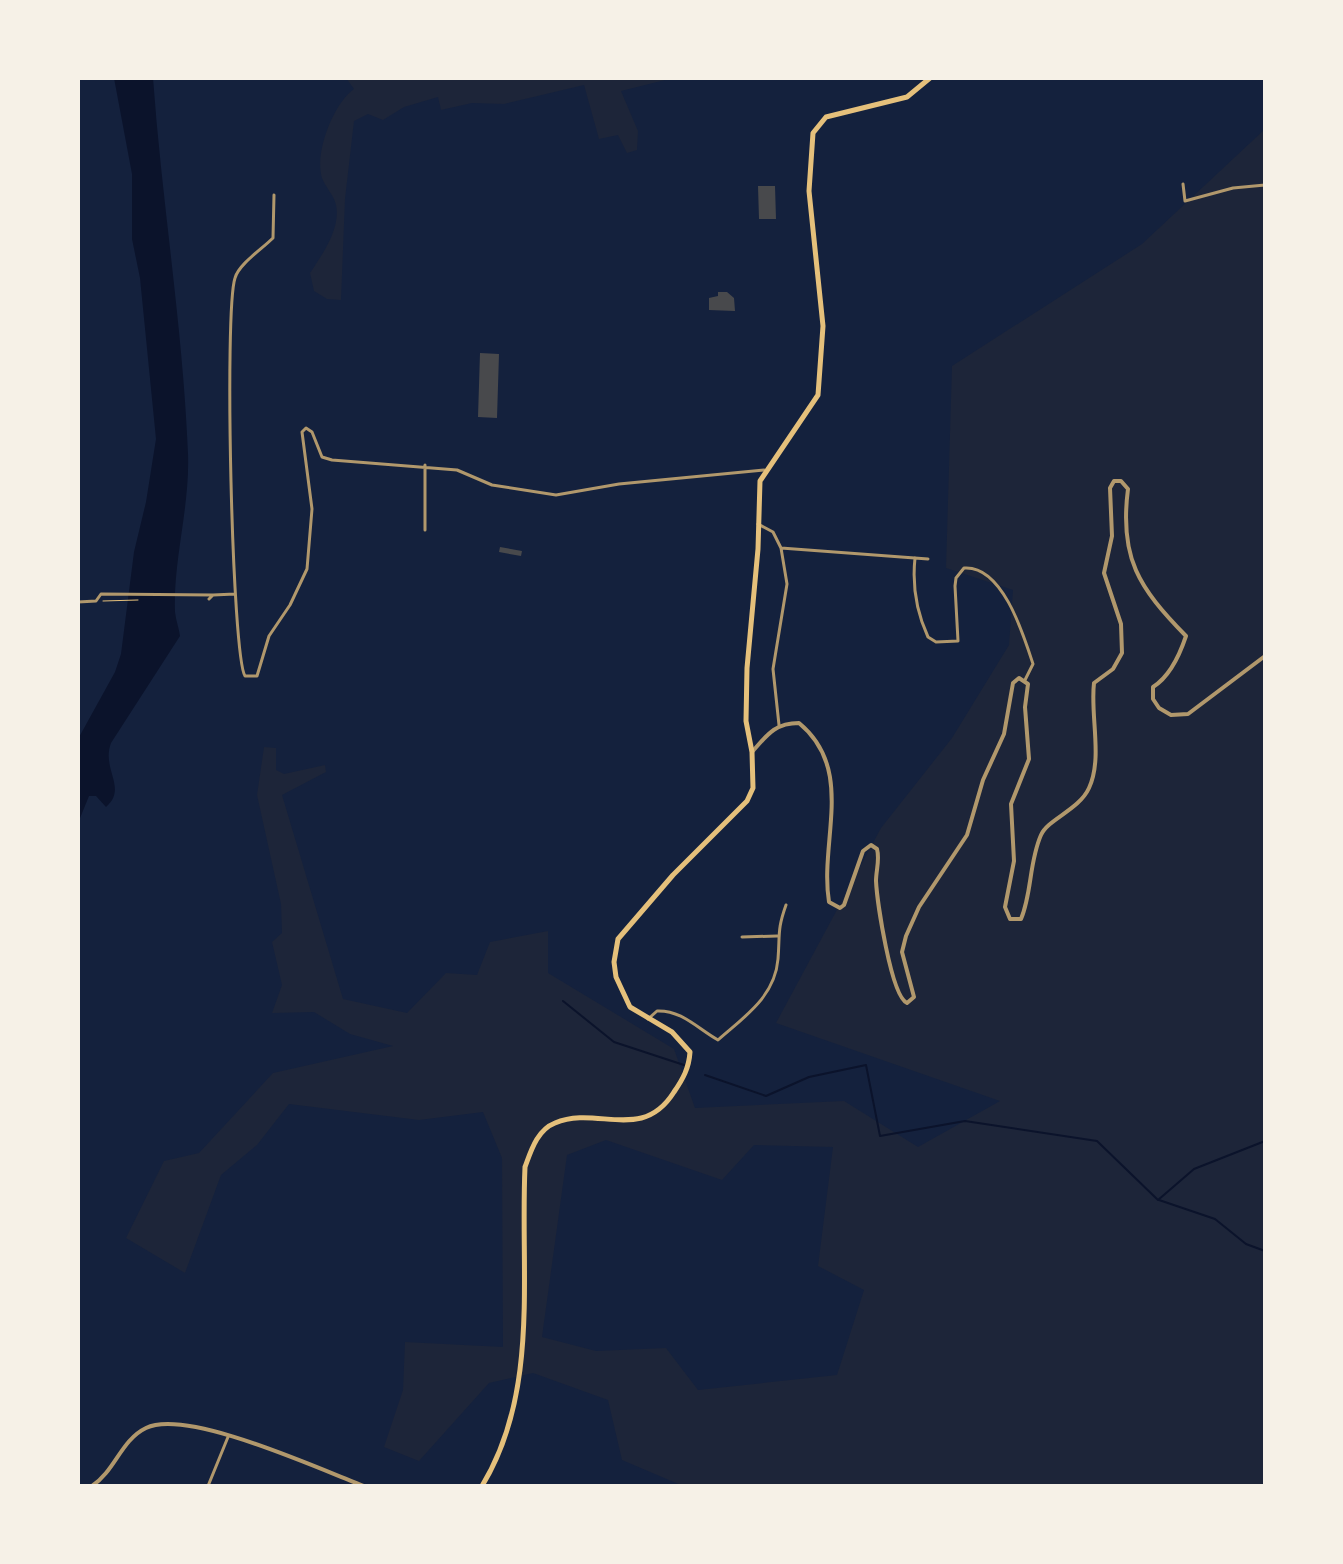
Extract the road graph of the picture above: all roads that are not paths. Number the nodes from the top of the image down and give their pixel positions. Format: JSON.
{"nodes":[{"id":1,"x":930,"y":78,"type":"edge"},
{"id":2,"x":1183,"y":184,"type":"dead end"},
{"id":3,"x":1265,"y":185,"type":"edge"},
{"id":4,"x":274,"y":195,"type":"dead end"},
{"id":5,"x":425,"y":465,"type":"junction"},
{"id":6,"x":764,"y":470,"type":"junction"},
{"id":7,"x":758,"y":524,"type":"junction"},
{"id":8,"x":425,"y":530,"type":"dead end"},
{"id":9,"x":781,"y":548,"type":"junction"},
{"id":10,"x":915,"y":558,"type":"junction"},
{"id":11,"x":928,"y":559,"type":"dead end"},
{"id":12,"x":237,"y":594,"type":"junction"},
{"id":13,"x":78,"y":602,"type":"edge"},
{"id":14,"x":1265,"y":656,"type":"edge"},
{"id":15,"x":1025,"y":681,"type":"junction"},
{"id":16,"x":779,"y":725,"type":"junction"},
{"id":17,"x":752,"y":752,"type":"junction"},
{"id":18,"x":786,"y":905,"type":"dead end"},
{"id":19,"x":777,"y":936,"type":"junction"},
{"id":20,"x":742,"y":937,"type":"dead end"},
{"id":21,"x":648,"y":1019,"type":"junction"},
{"id":22,"x":228,"y":1437,"type":"junction"},
{"id":23,"x":92,"y":1486,"type":"edge"},
{"id":24,"x":208,"y":1486,"type":"edge"},
{"id":25,"x":364,"y":1486,"type":"edge"},
{"id":26,"x":482,"y":1486,"type":"edge"}],
"edges":[{"from":1,"to":6,"type":"main road"},
{"from":2,"to":3,"type":"street"},
{"from":4,"to":12,"type":"street"},
{"from":5,"to":6,"type":"street"},
{"from":5,"to":8,"type":"street"},
{"from":5,"to":12,"type":"street"},
{"from":6,"to":7,"type":"main road"},
{"from":7,"to":9,"type":"street"},
{"from":7,"to":17,"type":"main road"},
{"from":9,"to":10,"type":"street"},
{"from":9,"to":16,"type":"street"},
{"from":10,"to":11,"type":"street"},
{"from":10,"to":15,"type":"street"},
{"from":12,"to":13,"type":"street"},
{"from":14,"to":15,"type":"street"},
{"from":15,"to":16,"type":"street"},
{"from":16,"to":17,"type":"street"},
{"from":17,"to":21,"type":"main road"},
{"from":18,"to":19,"type":"street"},
{"from":19,"to":20,"type":"street"},
{"from":19,"to":21,"type":"street"},
{"from":21,"to":26,"type":"main road"},
{"from":22,"to":23,"type":"street"},
{"from":22,"to":24,"type":"street"},
{"from":22,"to":25,"type":"street"}]}
